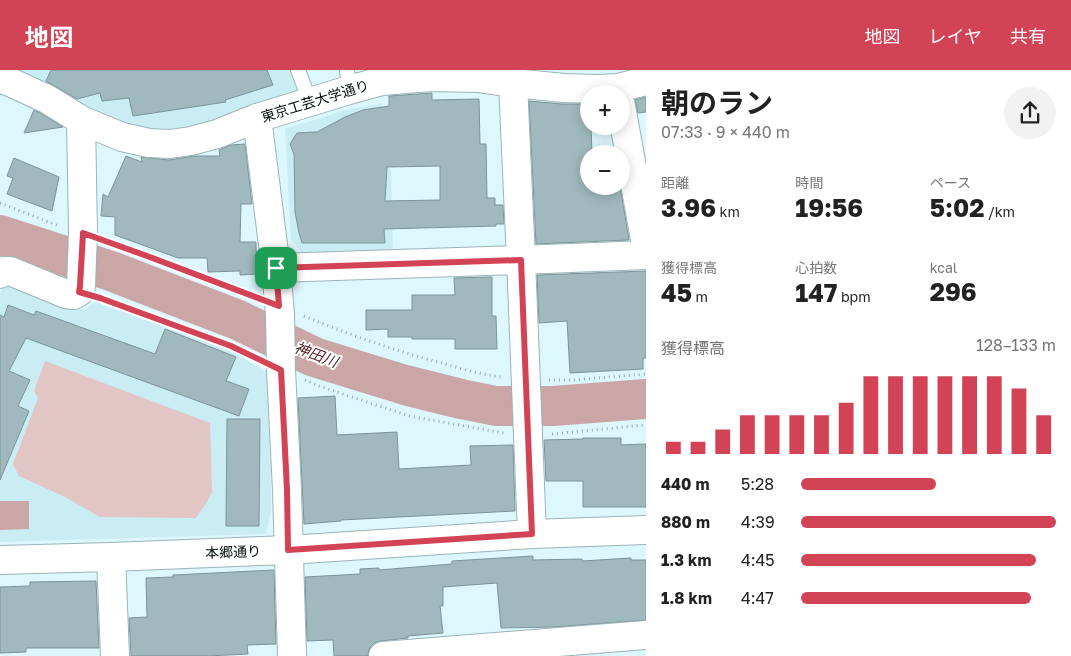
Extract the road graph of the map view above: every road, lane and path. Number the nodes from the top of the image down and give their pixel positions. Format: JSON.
{"nodes":[{"id":1,"x":298,"y":70,"type":"edge"},
{"id":2,"x":476,"y":74,"type":"edge"},
{"id":3,"x":0,"y":79,"type":"edge"},
{"id":4,"x":348,"y":80,"type":"edge"},
{"id":5,"x":646,"y":81,"type":"edge"},
{"id":6,"x":513,"y":84,"type":"junction"},
{"id":7,"x":580,"y":86,"type":"edge"},
{"id":8,"x":630,"y":90,"type":"edge"},
{"id":9,"x":310,"y":102,"type":"junction"},
{"id":10,"x":257,"y":118,"type":"junction"},
{"id":11,"x":82,"y":120,"type":"junction"},
{"id":12,"x":626,"y":135,"type":"edge"},
{"id":13,"x":0,"y":203,"type":"edge"},
{"id":14,"x":83,"y":236,"type":"junction"},
{"id":15,"x":646,"y":245,"type":"edge"},
{"id":16,"x":646,"y":255,"type":"edge"},
{"id":17,"x":521,"y":260,"type":"junction"},
{"id":18,"x":276,"y":268,"type":"junction"},
{"id":19,"x":0,"y":274,"type":"edge"},
{"id":20,"x":80,"y":289,"type":"junction"},
{"id":21,"x":280,"y":310,"type":"junction"},
{"id":22,"x":281,"y":366,"type":"junction"},
{"id":23,"x":646,"y":374,"type":"edge"},
{"id":24,"x":526,"y":384,"type":"junction"},
{"id":25,"x":646,"y":425,"type":"edge"},
{"id":26,"x":528,"y":433,"type":"junction"},
{"id":27,"x":646,"y":530,"type":"edge"},
{"id":28,"x":532,"y":534,"type":"junction"},
{"id":29,"x":288,"y":550,"type":"junction"},
{"id":30,"x":110,"y":557,"type":"junction"},
{"id":31,"x":0,"y":560,"type":"edge"},
{"id":32,"x":646,"y":635,"type":"edge"},
{"id":33,"x":418,"y":654,"type":"edge"},
{"id":34,"x":115,"y":656,"type":"edge"},
{"id":35,"x":292,"y":656,"type":"edge"},
{"id":36,"x":383,"y":656,"type":"edge"}],
"edges":[{"from":1,"to":9,"type":"lane"},
{"from":2,"to":4,"type":"street","name":"東京工芸大学通り"},
{"from":2,"to":6,"type":"street","name":"東京工芸大学通り"},
{"from":3,"to":11,"type":"street","name":"東京工芸大学通り"},
{"from":4,"to":9,"type":"street","name":"東京工芸大学通り"},
{"from":5,"to":8,"type":"street","name":"東京工芸大学通り"},
{"from":6,"to":7,"type":"street","name":"東京工芸大学通り"},
{"from":6,"to":17,"type":"street"},
{"from":9,"to":10,"type":"street","name":"東京工芸大学通り"},
{"from":10,"to":11,"type":"street","name":"東京工芸大学通り"},
{"from":10,"to":18,"type":"street"},
{"from":11,"to":14,"type":"street"},
{"from":12,"to":15,"type":"street"},
{"from":13,"to":14,"type":"path"},
{"from":14,"to":20,"type":"street"},
{"from":14,"to":21,"type":"path"},
{"from":16,"to":17,"type":"street"},
{"from":17,"to":18,"type":"street"},
{"from":17,"to":24,"type":"street"},
{"from":18,"to":21,"type":"street"},
{"from":19,"to":20,"type":"street"},
{"from":20,"to":22,"type":"path"},
{"from":21,"to":22,"type":"street"},
{"from":21,"to":24,"type":"path"},
{"from":22,"to":26,"type":"path"},
{"from":22,"to":29,"type":"street"},
{"from":23,"to":24,"type":"path"},
{"from":24,"to":26,"type":"street"},
{"from":25,"to":26,"type":"path"},
{"from":26,"to":28,"type":"street"},
{"from":27,"to":28,"type":"street","name":"本郷通り"},
{"from":28,"to":29,"type":"street","name":"本郷通り"},
{"from":29,"to":30,"type":"street","name":"本郷通り"},
{"from":29,"to":35,"type":"street"},
{"from":30,"to":31,"type":"street","name":"本郷通り"},
{"from":30,"to":34,"type":"street"},
{"from":32,"to":33,"type":"street"},
{"from":33,"to":36,"type":"street"}]}
